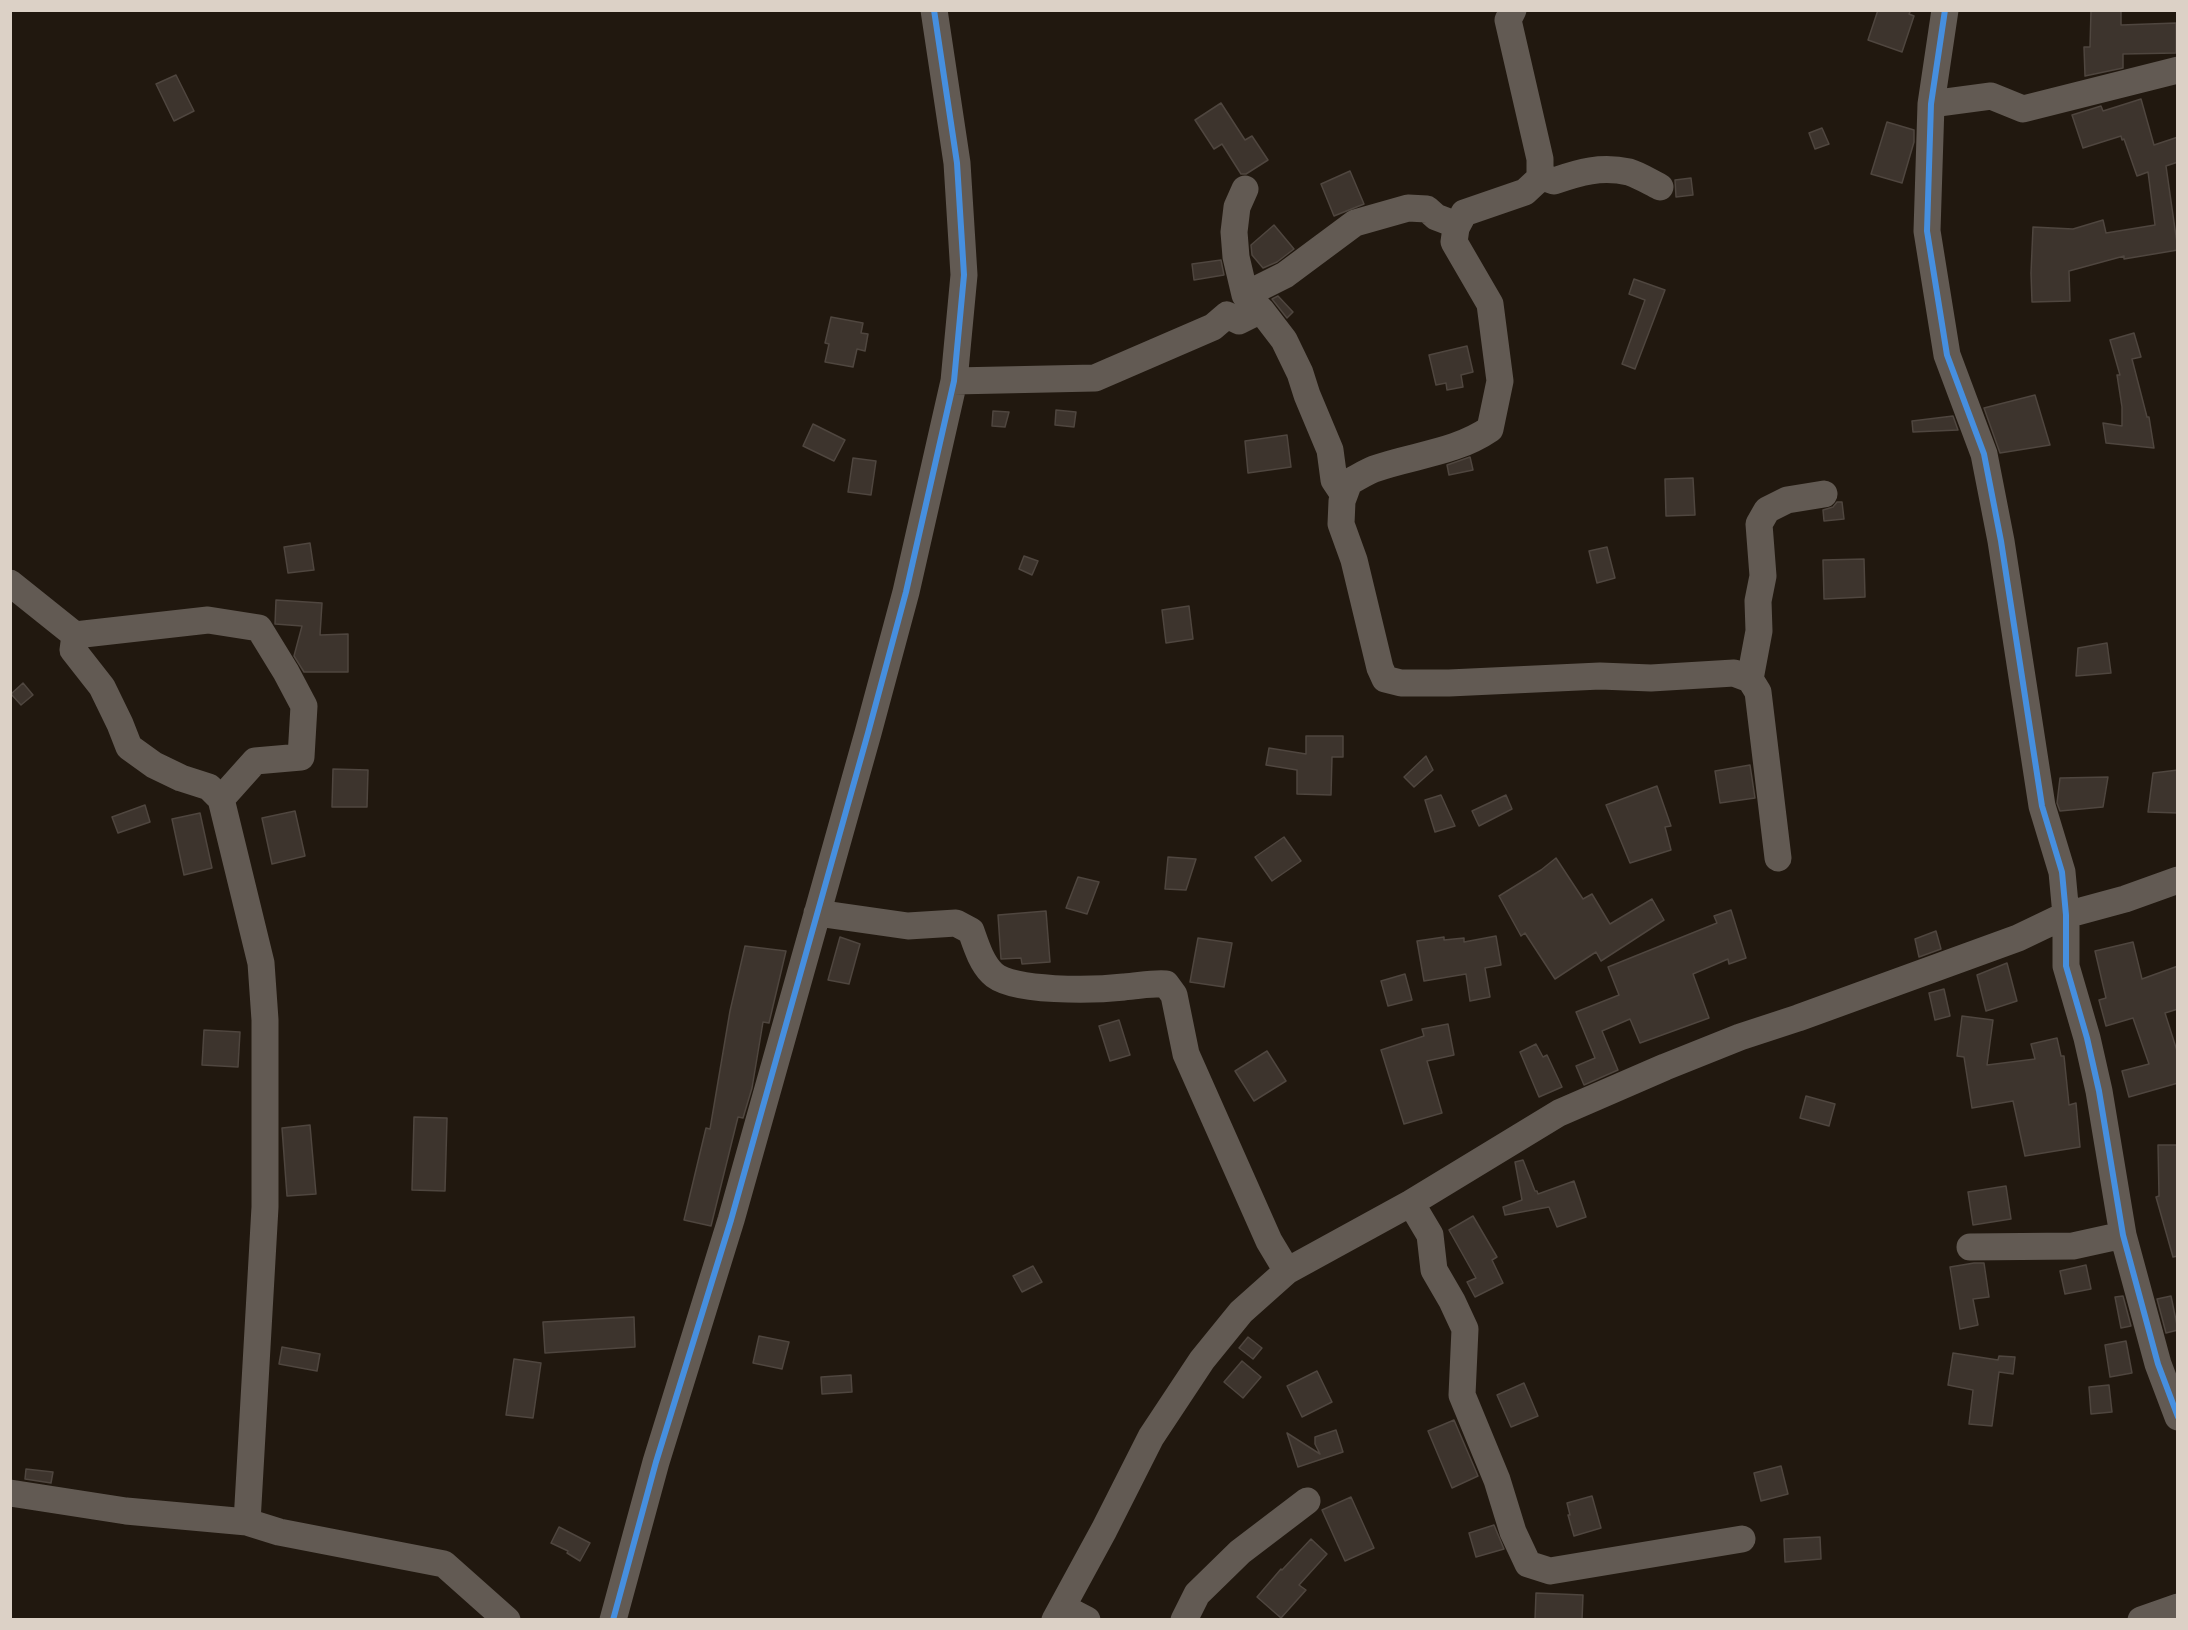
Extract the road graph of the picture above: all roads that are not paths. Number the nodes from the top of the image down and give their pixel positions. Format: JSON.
{"nodes":[{"id":1,"x":934,"y":10,"type":"edge"},
{"id":2,"x":1513,"y":10,"type":"edge"},
{"id":3,"x":1945,"y":10,"type":"edge"},
{"id":4,"x":2178,"y":70,"type":"edge"},
{"id":5,"x":1931,"y":104,"type":"junction"},
{"id":6,"x":1540,"y":176,"type":"junction"},
{"id":7,"x":1660,"y":187,"type":"dead end"},
{"id":8,"x":1245,"y":189,"type":"dead end"},
{"id":9,"x":1457,"y":225,"type":"junction"},
{"id":10,"x":1253,"y":302,"type":"junction"},
{"id":11,"x":954,"y":381,"type":"junction"},
{"id":12,"x":1824,"y":494,"type":"dead end"},
{"id":13,"x":1344,"y":495,"type":"junction"},
{"id":14,"x":10,"y":583,"type":"edge"},
{"id":15,"x":75,"y":635,"type":"junction"},
{"id":16,"x":1750,"y":679,"type":"junction"},
{"id":17,"x":221,"y":799,"type":"junction"},
{"id":18,"x":1778,"y":858,"type":"dead end"},
{"id":19,"x":2178,"y":880,"type":"edge"},
{"id":20,"x":817,"y":913,"type":"junction"},
{"id":21,"x":2066,"y":915,"type":"junction"},
{"id":22,"x":1411,"y":1203,"type":"junction"},
{"id":23,"x":2123,"y":1235,"type":"junction"},
{"id":24,"x":1970,"y":1247,"type":"dead end"},
{"id":25,"x":1287,"y":1271,"type":"junction"},
{"id":26,"x":2168,"y":1360,"type":"edge"},
{"id":27,"x":2178,"y":1417,"type":"edge"},
{"id":28,"x":10,"y":1493,"type":"edge"},
{"id":29,"x":1306,"y":1502,"type":"dead end"},
{"id":30,"x":247,"y":1522,"type":"junction"},
{"id":31,"x":1742,"y":1539,"type":"dead end"},
{"id":32,"x":2178,"y":1607,"type":"edge"},
{"id":33,"x":1058,"y":1613,"type":"edge"},
{"id":34,"x":507,"y":1620,"type":"edge"},
{"id":35,"x":613,"y":1620,"type":"edge"},
{"id":36,"x":1086,"y":1620,"type":"edge"},
{"id":37,"x":1184,"y":1620,"type":"edge"},
{"id":38,"x":2141,"y":1620,"type":"edge"}],
"edges":[{"from":1,"to":11,"type":"street"},
{"from":2,"to":6,"type":"street"},
{"from":3,"to":5,"type":"street"},
{"from":4,"to":5,"type":"street"},
{"from":5,"to":21,"type":"street"},
{"from":6,"to":7,"type":"street"},
{"from":6,"to":9,"type":"street"},
{"from":8,"to":10,"type":"street"},
{"from":9,"to":10,"type":"street"},
{"from":9,"to":13,"type":"street"},
{"from":10,"to":11,"type":"street"},
{"from":10,"to":13,"type":"street"},
{"from":11,"to":20,"type":"street"},
{"from":12,"to":16,"type":"street"},
{"from":13,"to":16,"type":"street"},
{"from":14,"to":15,"type":"street"},
{"from":15,"to":17,"type":"street"},
{"from":15,"to":17,"type":"street"},
{"from":16,"to":18,"type":"street"},
{"from":17,"to":30,"type":"street"},
{"from":19,"to":21,"type":"street"},
{"from":20,"to":25,"type":"street"},
{"from":20,"to":35,"type":"street"},
{"from":21,"to":22,"type":"street"},
{"from":21,"to":23,"type":"street"},
{"from":22,"to":25,"type":"street"},
{"from":22,"to":31,"type":"street"},
{"from":23,"to":24,"type":"street"},
{"from":23,"to":26,"type":"street"},
{"from":25,"to":33,"type":"street"},
{"from":26,"to":27,"type":"street"},
{"from":28,"to":30,"type":"street"},
{"from":29,"to":37,"type":"street"},
{"from":30,"to":34,"type":"street"},
{"from":32,"to":38,"type":"street"},
{"from":33,"to":36,"type":"street"}]}
